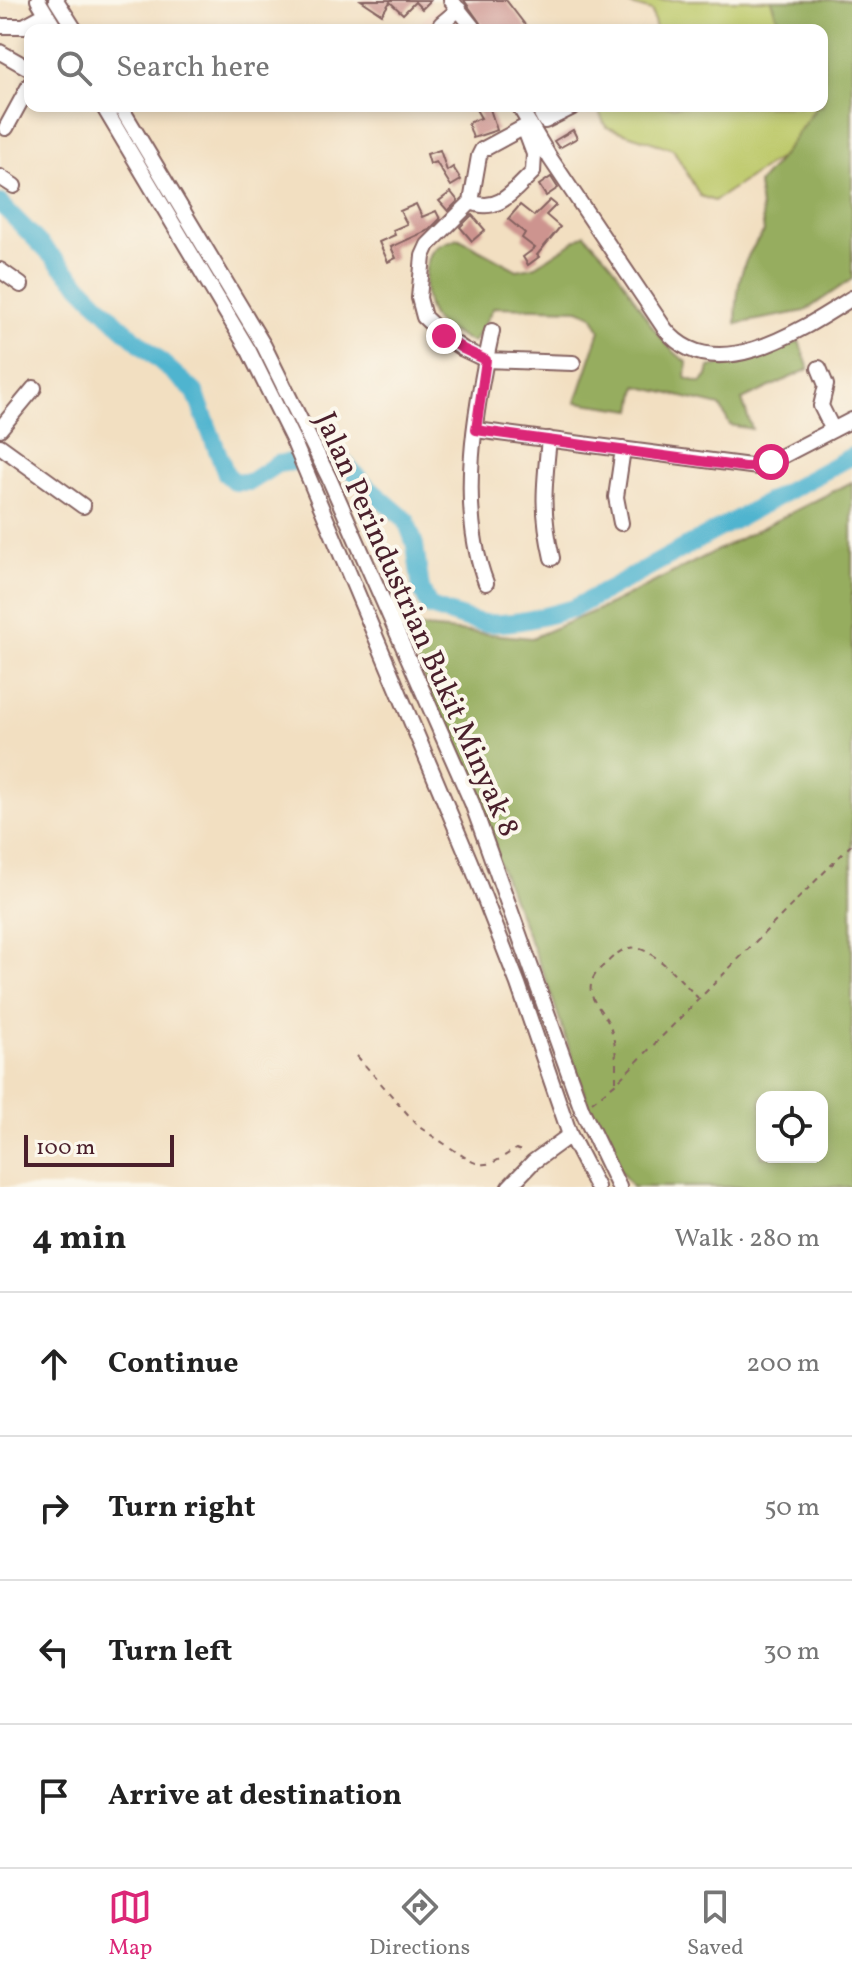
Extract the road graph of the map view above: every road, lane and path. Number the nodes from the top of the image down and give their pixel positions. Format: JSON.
{"nodes":[{"id":1,"x":38,"y":0,"type":"edge"},
{"id":2,"x":56,"y":0,"type":"edge"},
{"id":3,"x":455,"y":4,"type":"edge"},
{"id":4,"x":46,"y":14,"type":"junction"},
{"id":5,"x":28,"y":24,"type":"edge"},
{"id":6,"x":52,"y":24,"type":"edge"},
{"id":7,"x":71,"y":24,"type":"edge"},
{"id":8,"x":441,"y":24,"type":"dead end"},
{"id":9,"x":470,"y":24,"type":"edge"},
{"id":10,"x":0,"y":26,"type":"edge"},
{"id":11,"x":24,"y":26,"type":"edge"},
{"id":12,"x":0,"y":52,"type":"edge"},
{"id":13,"x":24,"y":66,"type":"edge"},
{"id":14,"x":24,"y":95,"type":"edge"},
{"id":15,"x":107,"y":112,"type":"edge"},
{"id":16,"x":124,"y":112,"type":"edge"},
{"id":17,"x":540,"y":112,"type":"edge"},
{"id":18,"x":563,"y":112,"type":"edge"},
{"id":19,"x":524,"y":118,"type":"edge"},
{"id":20,"x":6,"y":128,"type":"dead end"},
{"id":21,"x":0,"y":177,"type":"edge"},
{"id":22,"x":14,"y":186,"type":"dead end"},
{"id":23,"x":471,"y":202,"type":"junction"},
{"id":24,"x":0,"y":270,"type":"edge"},
{"id":25,"x":21,"y":285,"type":"dead end"},
{"id":26,"x":852,"y":298,"type":"edge"},
{"id":27,"x":492,"y":331,"type":"dead end"},
{"id":28,"x":486,"y":360,"type":"junction"},
{"id":29,"x":573,"y":363,"type":"dead end"},
{"id":30,"x":819,"y":368,"type":"dead end"},
{"id":31,"x":34,"y":388,"type":"dead end"},
{"id":32,"x":852,"y":420,"type":"edge"},
{"id":33,"x":0,"y":429,"type":"edge"},
{"id":34,"x":476,"y":430,"type":"junction"},
{"id":35,"x":833,"y":430,"type":"junction"},
{"id":36,"x":549,"y":439,"type":"junction"},
{"id":37,"x":0,"y":446,"type":"edge"},
{"id":38,"x":623,"y":449,"type":"junction"},
{"id":39,"x":83,"y":506,"type":"dead end"},
{"id":40,"x":621,"y":523,"type":"dead end"},
{"id":41,"x":552,"y":558,"type":"dead end"},
{"id":42,"x":486,"y":583,"type":"dead end"},
{"id":43,"x":472,"y":803,"type":"junction"},
{"id":44,"x":450,"y":814,"type":"junction"},
{"id":45,"x":852,"y":844,"type":"edge"},
{"id":46,"x":700,"y":999,"type":"junction"},
{"id":47,"x":357,"y":1056,"type":"dead end"},
{"id":48,"x":616,"y":1083,"type":"junction"},
{"id":49,"x":582,"y":1110,"type":"junction"},
{"id":50,"x":570,"y":1135,"type":"junction"},
{"id":51,"x":533,"y":1162,"type":"junction"},
{"id":52,"x":509,"y":1187,"type":"edge"},
{"id":53,"x":597,"y":1187,"type":"edge"},
{"id":54,"x":619,"y":1187,"type":"edge"}],
"edges":[{"from":1,"to":4,"type":"street"},
{"from":2,"to":7,"type":"street"},
{"from":3,"to":8,"type":"street"},
{"from":3,"to":9,"type":"street"},
{"from":4,"to":5,"type":"street"},
{"from":4,"to":6,"type":"street"},
{"from":10,"to":11,"type":"street"},
{"from":12,"to":13,"type":"street"},
{"from":14,"to":20,"type":"street"},
{"from":15,"to":44,"type":"street","name":"Jalan Perindustrian Bukit Minyak 8"},
{"from":16,"to":43,"type":"street","name":"Jalan Perindustrian Bukit Minyak 8"},
{"from":17,"to":18,"type":"street"},
{"from":19,"to":23,"type":"street"},
{"from":19,"to":23,"type":"street"},
{"from":19,"to":26,"type":"street"},
{"from":21,"to":22,"type":"street"},
{"from":23,"to":28,"type":"street"},
{"from":24,"to":25,"type":"street"},
{"from":27,"to":28,"type":"street"},
{"from":28,"to":29,"type":"street"},
{"from":28,"to":34,"type":"street"},
{"from":30,"to":35,"type":"street"},
{"from":31,"to":33,"type":"street"},
{"from":32,"to":35,"type":"street"},
{"from":34,"to":36,"type":"street"},
{"from":34,"to":42,"type":"street"},
{"from":35,"to":38,"type":"street"},
{"from":36,"to":38,"type":"street"},
{"from":36,"to":41,"type":"street"},
{"from":37,"to":39,"type":"street"},
{"from":38,"to":40,"type":"street"},
{"from":43,"to":44,"type":"street"},
{"from":43,"to":49,"type":"street","name":"Jalan Perindustrian Bukit Minyak 8"},
{"from":44,"to":50,"type":"street","name":"Jalan Perindustrian Bukit Minyak 8"},
{"from":45,"to":46,"type":"path"},
{"from":46,"to":48,"type":"path"},
{"from":46,"to":48,"type":"path"},
{"from":47,"to":51,"type":"path"},
{"from":48,"to":49,"type":"path"},
{"from":49,"to":54,"type":"street","name":"Jalan Perindustrian Bukit Minyak 8"},
{"from":50,"to":51,"type":"street"},
{"from":50,"to":53,"type":"street","name":"Jalan Perindustrian Bukit Minyak 8"},
{"from":51,"to":52,"type":"street"}]}
